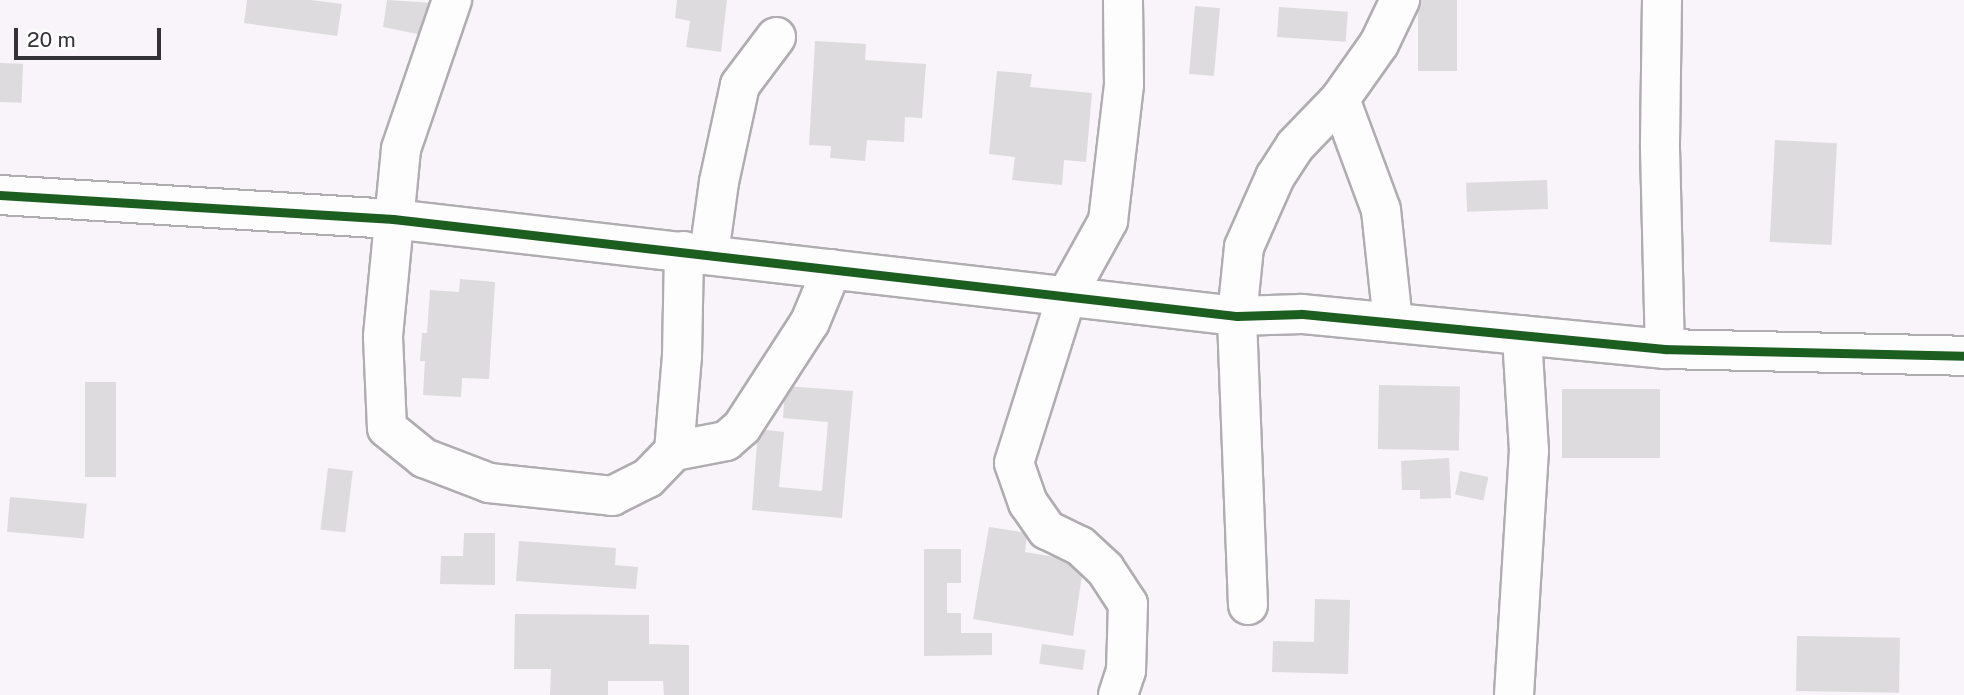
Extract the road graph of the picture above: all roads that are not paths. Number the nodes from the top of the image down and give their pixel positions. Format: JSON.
{"nodes":[{"id":1,"x":452,"y":0,"type":"edge"},
{"id":2,"x":1123,"y":0,"type":"edge"},
{"id":3,"x":1400,"y":0,"type":"edge"},
{"id":4,"x":1662,"y":0,"type":"edge"},
{"id":5,"x":776,"y":37,"type":"dead end"},
{"id":6,"x":1340,"y":99,"type":"junction"},
{"id":7,"x":0,"y":195,"type":"edge"},
{"id":8,"x":393,"y":219,"type":"junction"},
{"id":9,"x":696,"y":253,"type":"junction"},
{"id":10,"x":832,"y":269,"type":"junction"},
{"id":11,"x":1066,"y":295,"type":"junction"},
{"id":12,"x":1237,"y":316,"type":"junction"},
{"id":13,"x":1393,"y":322,"type":"junction"},
{"id":14,"x":1522,"y":335,"type":"junction"},
{"id":15,"x":1665,"y":349,"type":"junction"},
{"id":16,"x":1964,"y":356,"type":"edge"},
{"id":17,"x":674,"y":451,"type":"junction"},
{"id":18,"x":1248,"y":605,"type":"dead end"},
{"id":19,"x":1118,"y":695,"type":"edge"},
{"id":20,"x":1514,"y":695,"type":"edge"}],
"edges":[{"from":1,"to":8,"type":"street"},
{"from":2,"to":11,"type":"street"},
{"from":3,"to":6,"type":"street"},
{"from":4,"to":15,"type":"street"},
{"from":5,"to":9,"type":"street"},
{"from":6,"to":12,"type":"street"},
{"from":6,"to":13,"type":"street"},
{"from":7,"to":8,"type":"street"},
{"from":8,"to":9,"type":"street"},
{"from":8,"to":17,"type":"street"},
{"from":9,"to":10,"type":"street"},
{"from":9,"to":17,"type":"street"},
{"from":10,"to":11,"type":"street"},
{"from":10,"to":17,"type":"street"},
{"from":11,"to":12,"type":"street"},
{"from":11,"to":19,"type":"street"},
{"from":12,"to":13,"type":"street"},
{"from":12,"to":18,"type":"street"},
{"from":13,"to":14,"type":"street"},
{"from":14,"to":15,"type":"street"},
{"from":14,"to":20,"type":"street"},
{"from":15,"to":16,"type":"street"}]}
